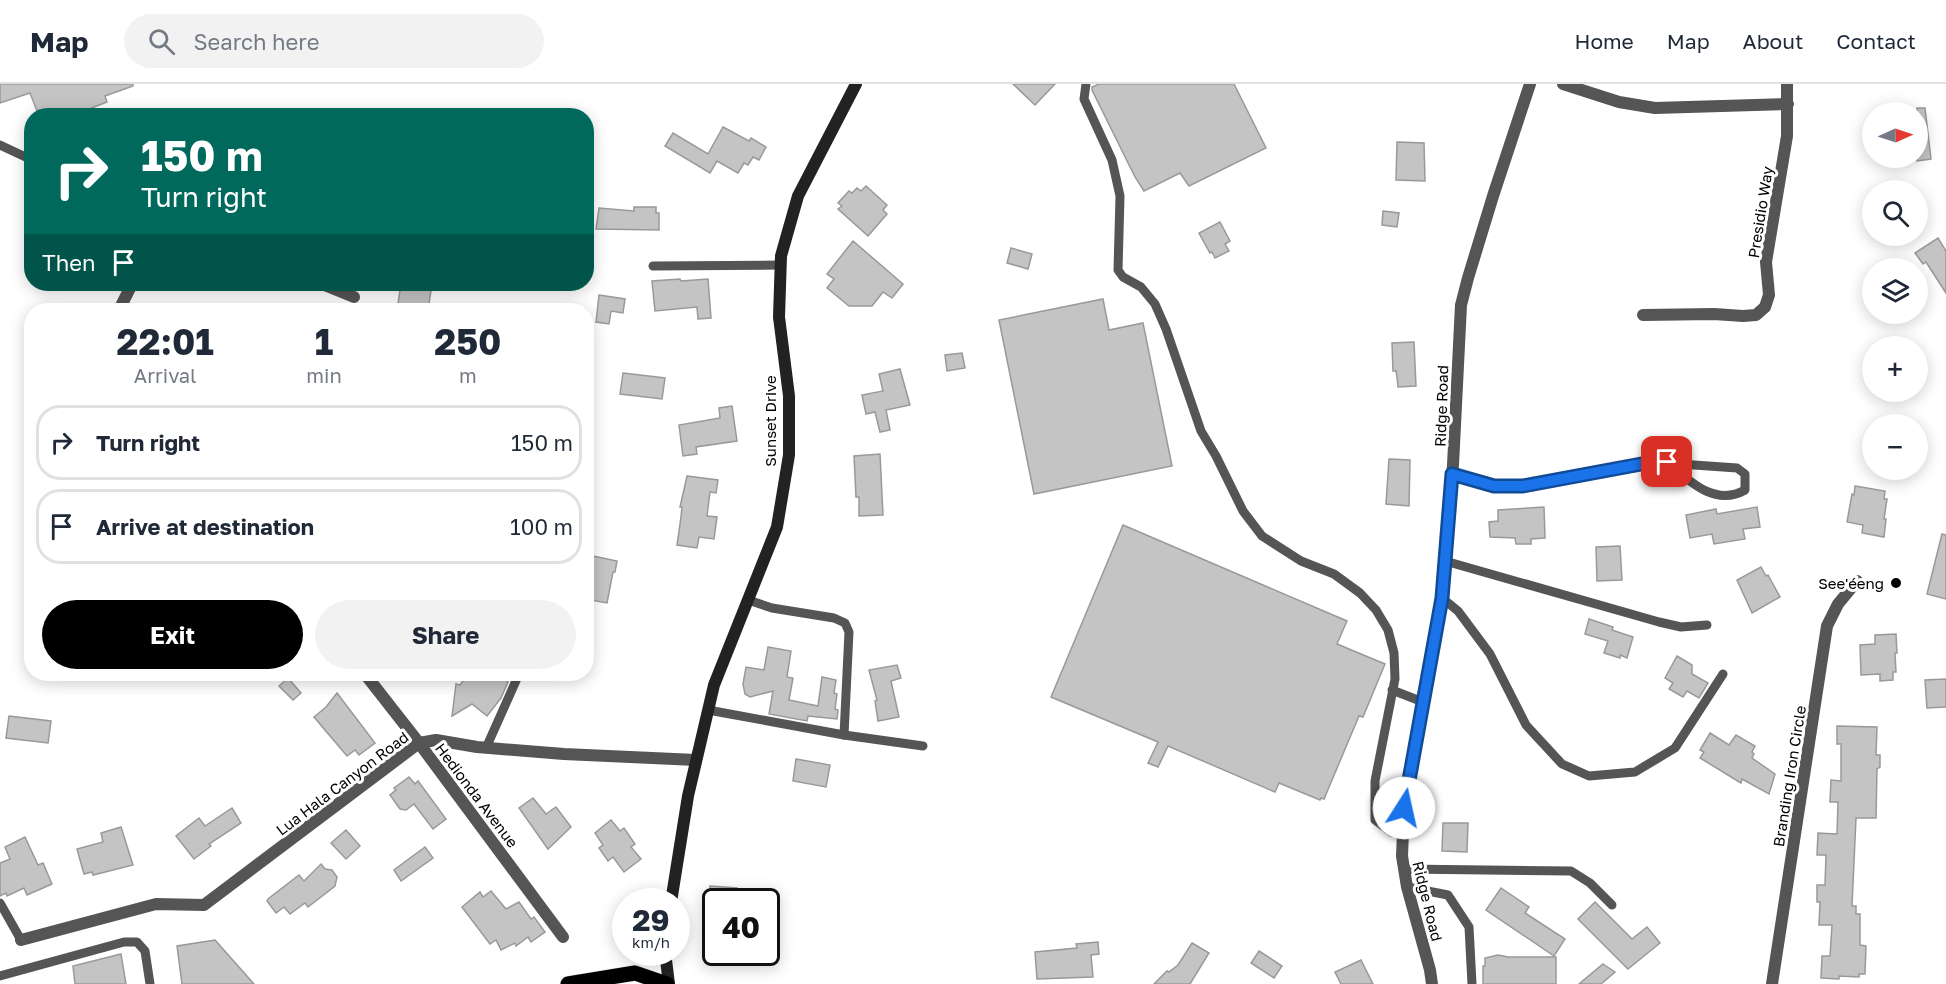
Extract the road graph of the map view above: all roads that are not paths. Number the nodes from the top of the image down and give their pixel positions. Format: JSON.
{"nodes":[{"id":1,"x":856,"y":84,"type":"edge"},
{"id":2,"x":1086,"y":84,"type":"edge"},
{"id":3,"x":1530,"y":84,"type":"edge"},
{"id":4,"x":1563,"y":84,"type":"edge"},
{"id":5,"x":1787,"y":84,"type":"edge"},
{"id":6,"x":1788,"y":104,"type":"junction"},
{"id":7,"x":0,"y":145,"type":"edge"},
{"id":8,"x":24,"y":156,"type":"edge"},
{"id":9,"x":781,"y":265,"type":"junction"},
{"id":10,"x":653,"y":266,"type":"dead end"},
{"id":11,"x":339,"y":291,"type":"edge"},
{"id":12,"x":354,"y":297,"type":"dead end"},
{"id":13,"x":1642,"y":315,"type":"dead end"},
{"id":14,"x":1667,"y":462,"type":"junction"},
{"id":15,"x":1452,"y":474,"type":"junction"},
{"id":16,"x":1445,"y":561,"type":"junction"},
{"id":17,"x":1857,"y":581,"type":"dead end"},
{"id":18,"x":1442,"y":598,"type":"junction"},
{"id":19,"x":748,"y":600,"type":"junction"},
{"id":20,"x":1707,"y":625,"type":"dead end"},
{"id":21,"x":1723,"y":674,"type":"dead end"},
{"id":22,"x":370,"y":681,"type":"edge"},
{"id":23,"x":516,"y":681,"type":"edge"},
{"id":24,"x":1392,"y":690,"type":"junction"},
{"id":25,"x":1423,"y":702,"type":"junction"},
{"id":26,"x":708,"y":710,"type":"junction"},
{"id":27,"x":843,"y":735,"type":"junction"},
{"id":28,"x":419,"y":743,"type":"junction"},
{"id":29,"x":923,"y":746,"type":"dead end"},
{"id":30,"x":486,"y":748,"type":"junction"},
{"id":31,"x":696,"y":760,"type":"junction"},
{"id":32,"x":1403,"y":834,"type":"junction"},
{"id":33,"x":1404,"y":869,"type":"junction"},
{"id":34,"x":1407,"y":887,"type":"junction"},
{"id":35,"x":673,"y":888,"type":"edge"},
{"id":36,"x":0,"y":903,"type":"edge"},
{"id":37,"x":1612,"y":905,"type":"dead end"},
{"id":38,"x":563,"y":937,"type":"dead end"},
{"id":39,"x":21,"y":940,"type":"joint"},
{"id":40,"x":666,"y":966,"type":"edge"},
{"id":41,"x":0,"y":976,"type":"edge"},
{"id":42,"x":150,"y":984,"type":"edge"},
{"id":43,"x":568,"y":984,"type":"edge"},
{"id":44,"x":668,"y":984,"type":"edge"},
{"id":45,"x":1432,"y":984,"type":"edge"},
{"id":46,"x":1472,"y":984,"type":"edge"},
{"id":47,"x":1772,"y":984,"type":"edge"}],
"edges":[{"from":1,"to":9,"type":"main road","name":"Sunset Drive"},
{"from":2,"to":24,"type":"lane"},
{"from":3,"to":15,"type":"street","name":"Ridge Road"},
{"from":4,"to":6,"type":"street"},
{"from":5,"to":6,"type":"street","name":"Presidio Way"},
{"from":6,"to":13,"type":"street","name":"Presidio Way"},
{"from":7,"to":8,"type":"lane"},
{"from":9,"to":10,"type":"lane"},
{"from":9,"to":19,"type":"main road","name":"Sunset Drive"},
{"from":11,"to":12,"type":"street"},
{"from":14,"to":14,"type":"lane"},
{"from":14,"to":15,"type":"lane"},
{"from":15,"to":16,"type":"street","name":"Ridge Road"},
{"from":16,"to":18,"type":"street","name":"Ridge Road"},
{"from":16,"to":20,"type":"lane"},
{"from":17,"to":47,"type":"street","name":"Branding Iron Circle"},
{"from":18,"to":21,"type":"lane"},
{"from":18,"to":25,"type":"street","name":"Ridge Road"},
{"from":19,"to":26,"type":"main road","name":"Sunset Drive"},
{"from":19,"to":27,"type":"lane"},
{"from":22,"to":28,"type":"street","name":"Hedionda Avenue"},
{"from":23,"to":30,"type":"lane"},
{"from":24,"to":25,"type":"lane"},
{"from":24,"to":32,"type":"lane"},
{"from":25,"to":32,"type":"street","name":"Ridge Road"},
{"from":26,"to":27,"type":"lane"},
{"from":26,"to":31,"type":"main road","name":"Sunset Drive"},
{"from":27,"to":29,"type":"lane"},
{"from":28,"to":30,"type":"street","name":"Lua Hala Canyon Road"},
{"from":28,"to":38,"type":"street","name":"Hedionda Avenue"},
{"from":28,"to":39,"type":"street","name":"Lua Hala Canyon Road"},
{"from":30,"to":31,"type":"street","name":"Lua Hala Canyon Road"},
{"from":31,"to":35,"type":"main road","name":"Sunset Drive"},
{"from":32,"to":33,"type":"street","name":"Ridge Road"},
{"from":33,"to":34,"type":"street","name":"Ridge Road"},
{"from":33,"to":37,"type":"lane"},
{"from":34,"to":45,"type":"street","name":"Ridge Road"},
{"from":34,"to":46,"type":"lane"},
{"from":36,"to":39,"type":"lane"},
{"from":40,"to":44,"type":"main road"},
{"from":41,"to":42,"type":"lane"},
{"from":43,"to":44,"type":"main road"}]}
